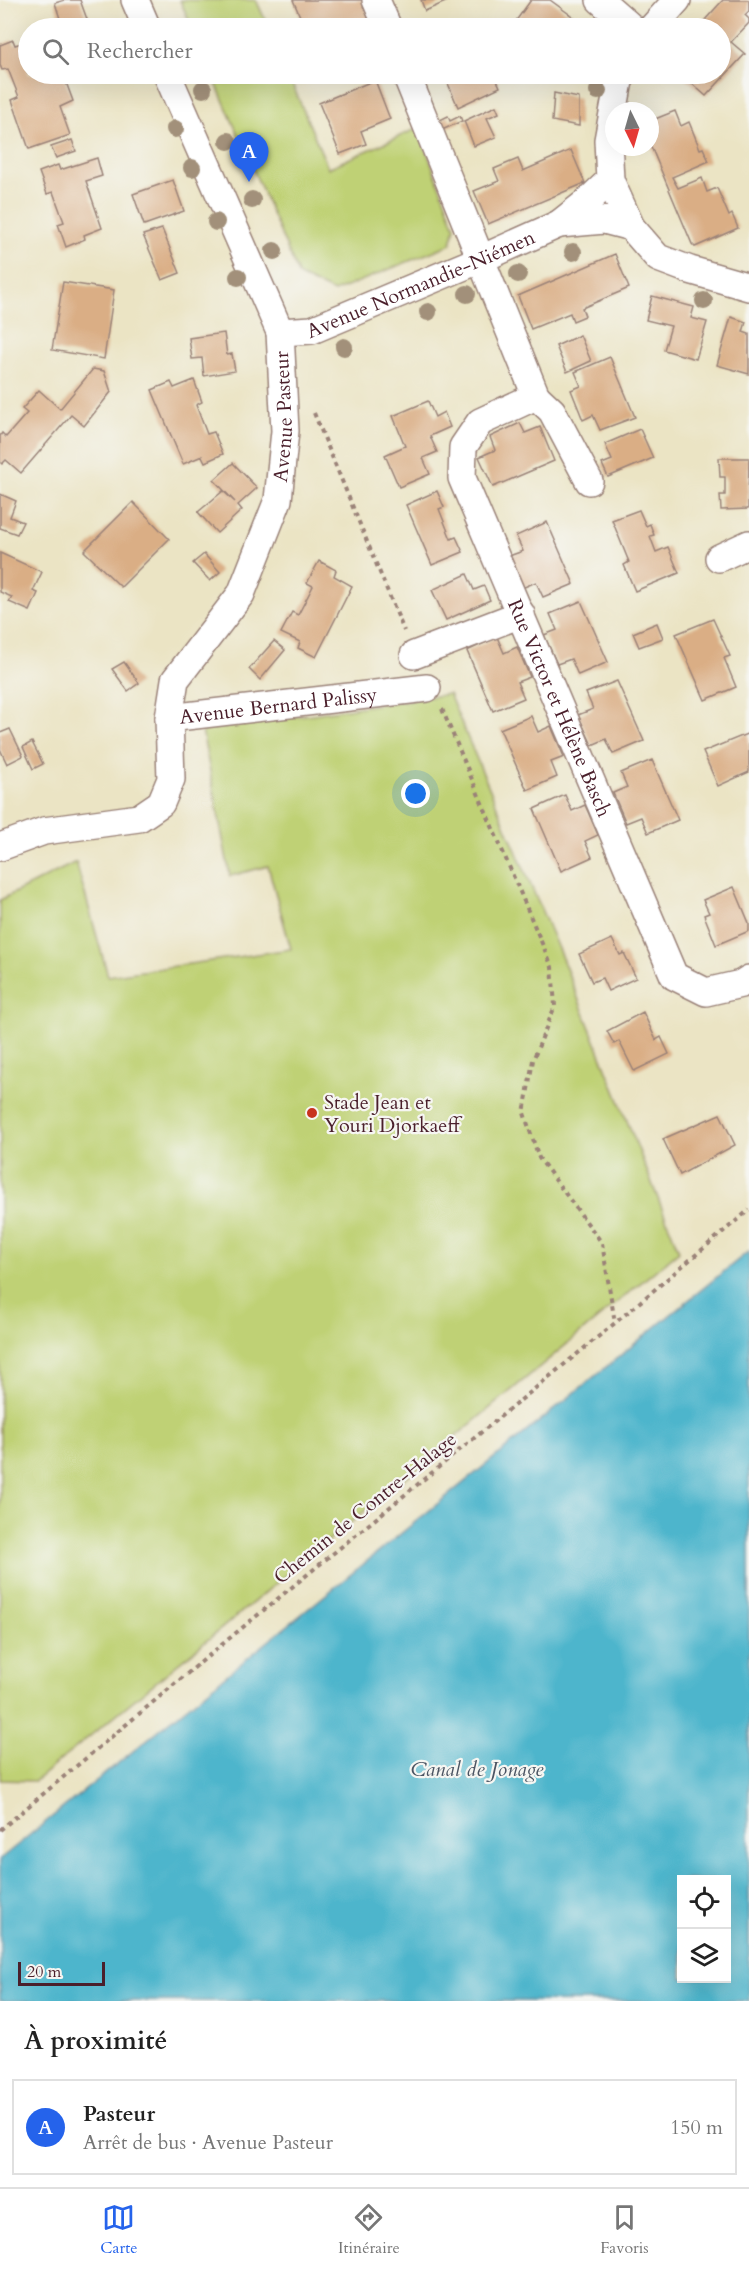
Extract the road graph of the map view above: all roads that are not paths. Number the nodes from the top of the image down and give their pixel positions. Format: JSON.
{"nodes":[{"id":1,"x":135,"y":0,"type":"edge"},
{"id":2,"x":376,"y":0,"type":"edge"},
{"id":3,"x":600,"y":0,"type":"edge"},
{"id":4,"x":677,"y":0,"type":"edge"},
{"id":5,"x":143,"y":18,"type":"edge"},
{"id":6,"x":384,"y":18,"type":"edge"},
{"id":7,"x":621,"y":18,"type":"edge"},
{"id":8,"x":661,"y":18,"type":"edge"},
{"id":9,"x":171,"y":84,"type":"edge"},
{"id":10,"x":410,"y":84,"type":"edge"},
{"id":11,"x":618,"y":84,"type":"edge"},
{"id":12,"x":610,"y":180,"type":"junction"},
{"id":13,"x":559,"y":224,"type":"junction"},
{"id":14,"x":632,"y":227,"type":"junction"},
{"id":15,"x":481,"y":259,"type":"junction"},
{"id":16,"x":749,"y":287,"type":"edge"},
{"id":17,"x":280,"y":332,"type":"junction"},
{"id":18,"x":536,"y":396,"type":"junction"},
{"id":19,"x":589,"y":481,"type":"dead end"},
{"id":20,"x":749,"y":544,"type":"edge"},
{"id":21,"x":719,"y":558,"type":"dead end"},
{"id":22,"x":521,"y":614,"type":"junction"},
{"id":23,"x":414,"y":656,"type":"road end"},
{"id":24,"x":427,"y":688,"type":"road end"},
{"id":25,"x":169,"y":718,"type":"junction"},
{"id":26,"x":0,"y":847,"type":"edge"},
{"id":27,"x":749,"y":979,"type":"edge"}],
"edges":[{"from":1,"to":5,"type":"street"},
{"from":2,"to":6,"type":"street"},
{"from":3,"to":7,"type":"street"},
{"from":4,"to":8,"type":"street"},
{"from":9,"to":17,"type":"street","name":"Avenue Pasteur"},
{"from":10,"to":15,"type":"street"},
{"from":11,"to":12,"type":"street"},
{"from":12,"to":13,"type":"street","name":"Avenue Normandie-Niémen"},
{"from":12,"to":14,"type":"street"},
{"from":13,"to":14,"type":"street","name":"Avenue Normandie-Niémen"},
{"from":13,"to":15,"type":"street","name":"Avenue Normandie-Niémen"},
{"from":14,"to":16,"type":"street"},
{"from":15,"to":17,"type":"street","name":"Avenue Normandie-Niémen"},
{"from":15,"to":18,"type":"street"},
{"from":17,"to":25,"type":"street","name":"Avenue Pasteur"},
{"from":18,"to":19,"type":"street"},
{"from":18,"to":22,"type":"street","name":"Rue Victor et Hélène Basch"},
{"from":20,"to":21,"type":"street"},
{"from":22,"to":23,"type":"street"},
{"from":22,"to":27,"type":"street","name":"Rue Victor et Hélène Basch"},
{"from":24,"to":25,"type":"street","name":"Avenue Bernard Palissy"},
{"from":25,"to":26,"type":"street","name":"Avenue Bernard Palissy"}]}
